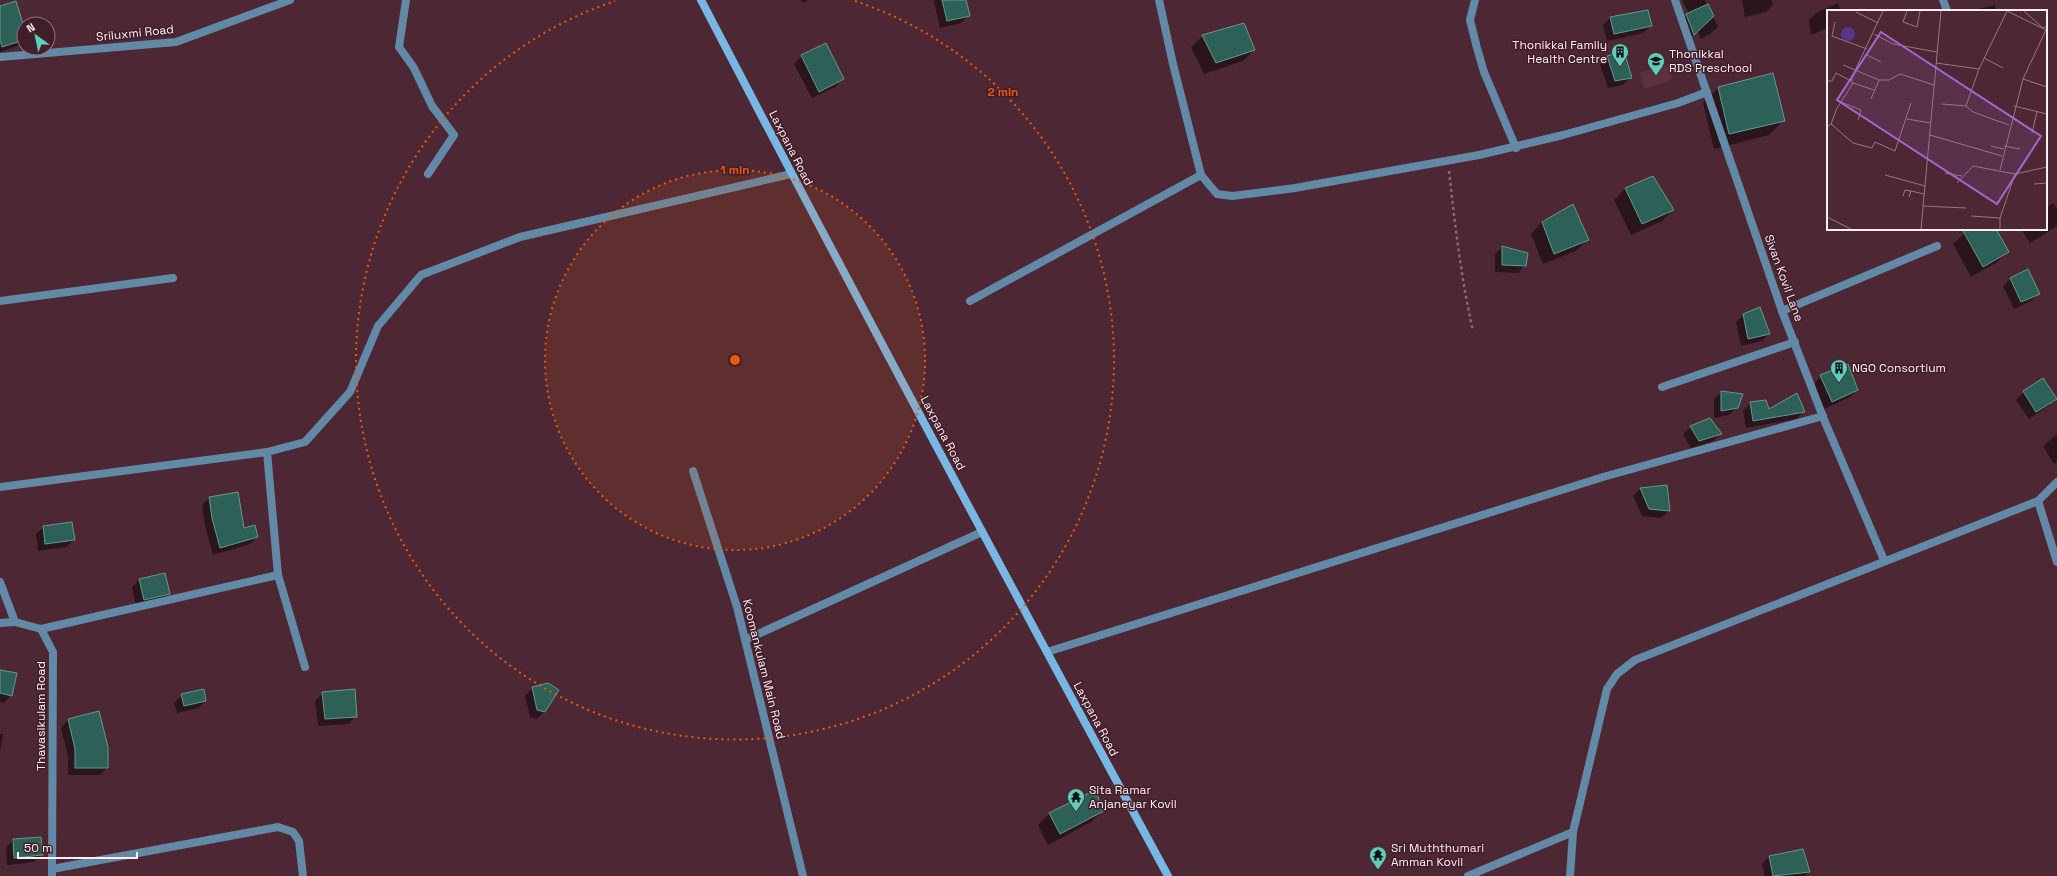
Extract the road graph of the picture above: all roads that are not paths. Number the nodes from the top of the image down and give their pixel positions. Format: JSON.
{"nodes":[{"id":1,"x":290,"y":0,"type":"edge"},
{"id":2,"x":406,"y":0,"type":"edge"},
{"id":3,"x":701,"y":0,"type":"edge"},
{"id":4,"x":1159,"y":0,"type":"edge"},
{"id":5,"x":1475,"y":0,"type":"edge"},
{"id":6,"x":1675,"y":0,"type":"edge"},
{"id":7,"x":1943,"y":0,"type":"edge"},
{"id":8,"x":1947,"y":10,"type":"edge"},
{"id":9,"x":0,"y":57,"type":"edge"},
{"id":10,"x":1707,"y":92,"type":"junction"},
{"id":11,"x":1516,"y":148,"type":"junction"},
{"id":12,"x":428,"y":174,"type":"dead end"},
{"id":13,"x":791,"y":174,"type":"junction"},
{"id":14,"x":1201,"y":175,"type":"junction"},
{"id":15,"x":1937,"y":246,"type":"dead end"},
{"id":16,"x":173,"y":278,"type":"dead end"},
{"id":17,"x":0,"y":300,"type":"edge"},
{"id":18,"x":970,"y":301,"type":"dead end"},
{"id":19,"x":1782,"y":311,"type":"junction"},
{"id":20,"x":1795,"y":342,"type":"junction"},
{"id":21,"x":1662,"y":387,"type":"dead end"},
{"id":22,"x":1823,"y":416,"type":"junction"},
{"id":23,"x":267,"y":452,"type":"junction"},
{"id":24,"x":693,"y":471,"type":"dead end"},
{"id":25,"x":2057,"y":482,"type":"edge"},
{"id":26,"x":0,"y":487,"type":"edge"},
{"id":27,"x":2038,"y":501,"type":"junction"},
{"id":28,"x":982,"y":532,"type":"junction"},
{"id":29,"x":1884,"y":560,"type":"junction"},
{"id":30,"x":2057,"y":562,"type":"edge"},
{"id":31,"x":278,"y":575,"type":"junction"},
{"id":32,"x":0,"y":582,"type":"edge"},
{"id":33,"x":15,"y":622,"type":"junction"},
{"id":34,"x":0,"y":623,"type":"edge"},
{"id":35,"x":41,"y":629,"type":"junction"},
{"id":36,"x":745,"y":640,"type":"junction"},
{"id":37,"x":1047,"y":652,"type":"junction"},
{"id":38,"x":305,"y":667,"type":"dead end"},
{"id":39,"x":1573,"y":832,"type":"junction"},
{"id":40,"x":52,"y":872,"type":"edge"},
{"id":41,"x":304,"y":876,"type":"edge"},
{"id":42,"x":803,"y":876,"type":"edge"},
{"id":43,"x":1168,"y":876,"type":"edge"},
{"id":44,"x":1468,"y":876,"type":"edge"},
{"id":45,"x":1570,"y":876,"type":"edge"}],
"edges":[{"from":1,"to":9,"type":"street","name":"Sriluxmi Road"},
{"from":2,"to":12,"type":"street"},
{"from":3,"to":13,"type":"street","name":"Laxpana Road"},
{"from":4,"to":14,"type":"street"},
{"from":5,"to":11,"type":"street"},
{"from":6,"to":10,"type":"street","name":"Sivan Kovil Lane"},
{"from":7,"to":8,"type":"street"},
{"from":10,"to":11,"type":"street"},
{"from":10,"to":19,"type":"street","name":"Sivan Kovil Lane"},
{"from":11,"to":14,"type":"street"},
{"from":13,"to":23,"type":"street"},
{"from":13,"to":28,"type":"street","name":"Laxpana Road"},
{"from":14,"to":18,"type":"street"},
{"from":15,"to":19,"type":"street"},
{"from":16,"to":17,"type":"street"},
{"from":19,"to":20,"type":"street","name":"Sivan Kovil Lane"},
{"from":20,"to":21,"type":"street"},
{"from":20,"to":22,"type":"street","name":"Sivan Kovil Lane"},
{"from":22,"to":29,"type":"street","name":"Sivan Kovil Lane"},
{"from":22,"to":37,"type":"street"},
{"from":23,"to":26,"type":"street"},
{"from":23,"to":31,"type":"street"},
{"from":24,"to":36,"type":"street","name":"Koomankulam Main Road"},
{"from":25,"to":27,"type":"street"},
{"from":27,"to":29,"type":"street"},
{"from":27,"to":30,"type":"street"},
{"from":28,"to":36,"type":"street"},
{"from":28,"to":37,"type":"street","name":"Laxpana Road"},
{"from":29,"to":39,"type":"street"},
{"from":31,"to":35,"type":"street"},
{"from":31,"to":38,"type":"street"},
{"from":32,"to":33,"type":"street"},
{"from":33,"to":34,"type":"street"},
{"from":33,"to":35,"type":"street"},
{"from":35,"to":40,"type":"street","name":"Thavasikulam Road"},
{"from":36,"to":42,"type":"street","name":"Koomankulam Main Road"},
{"from":37,"to":43,"type":"street","name":"Laxpana Road"},
{"from":39,"to":44,"type":"street"},
{"from":39,"to":45,"type":"street"},
{"from":40,"to":41,"type":"street"}]}
